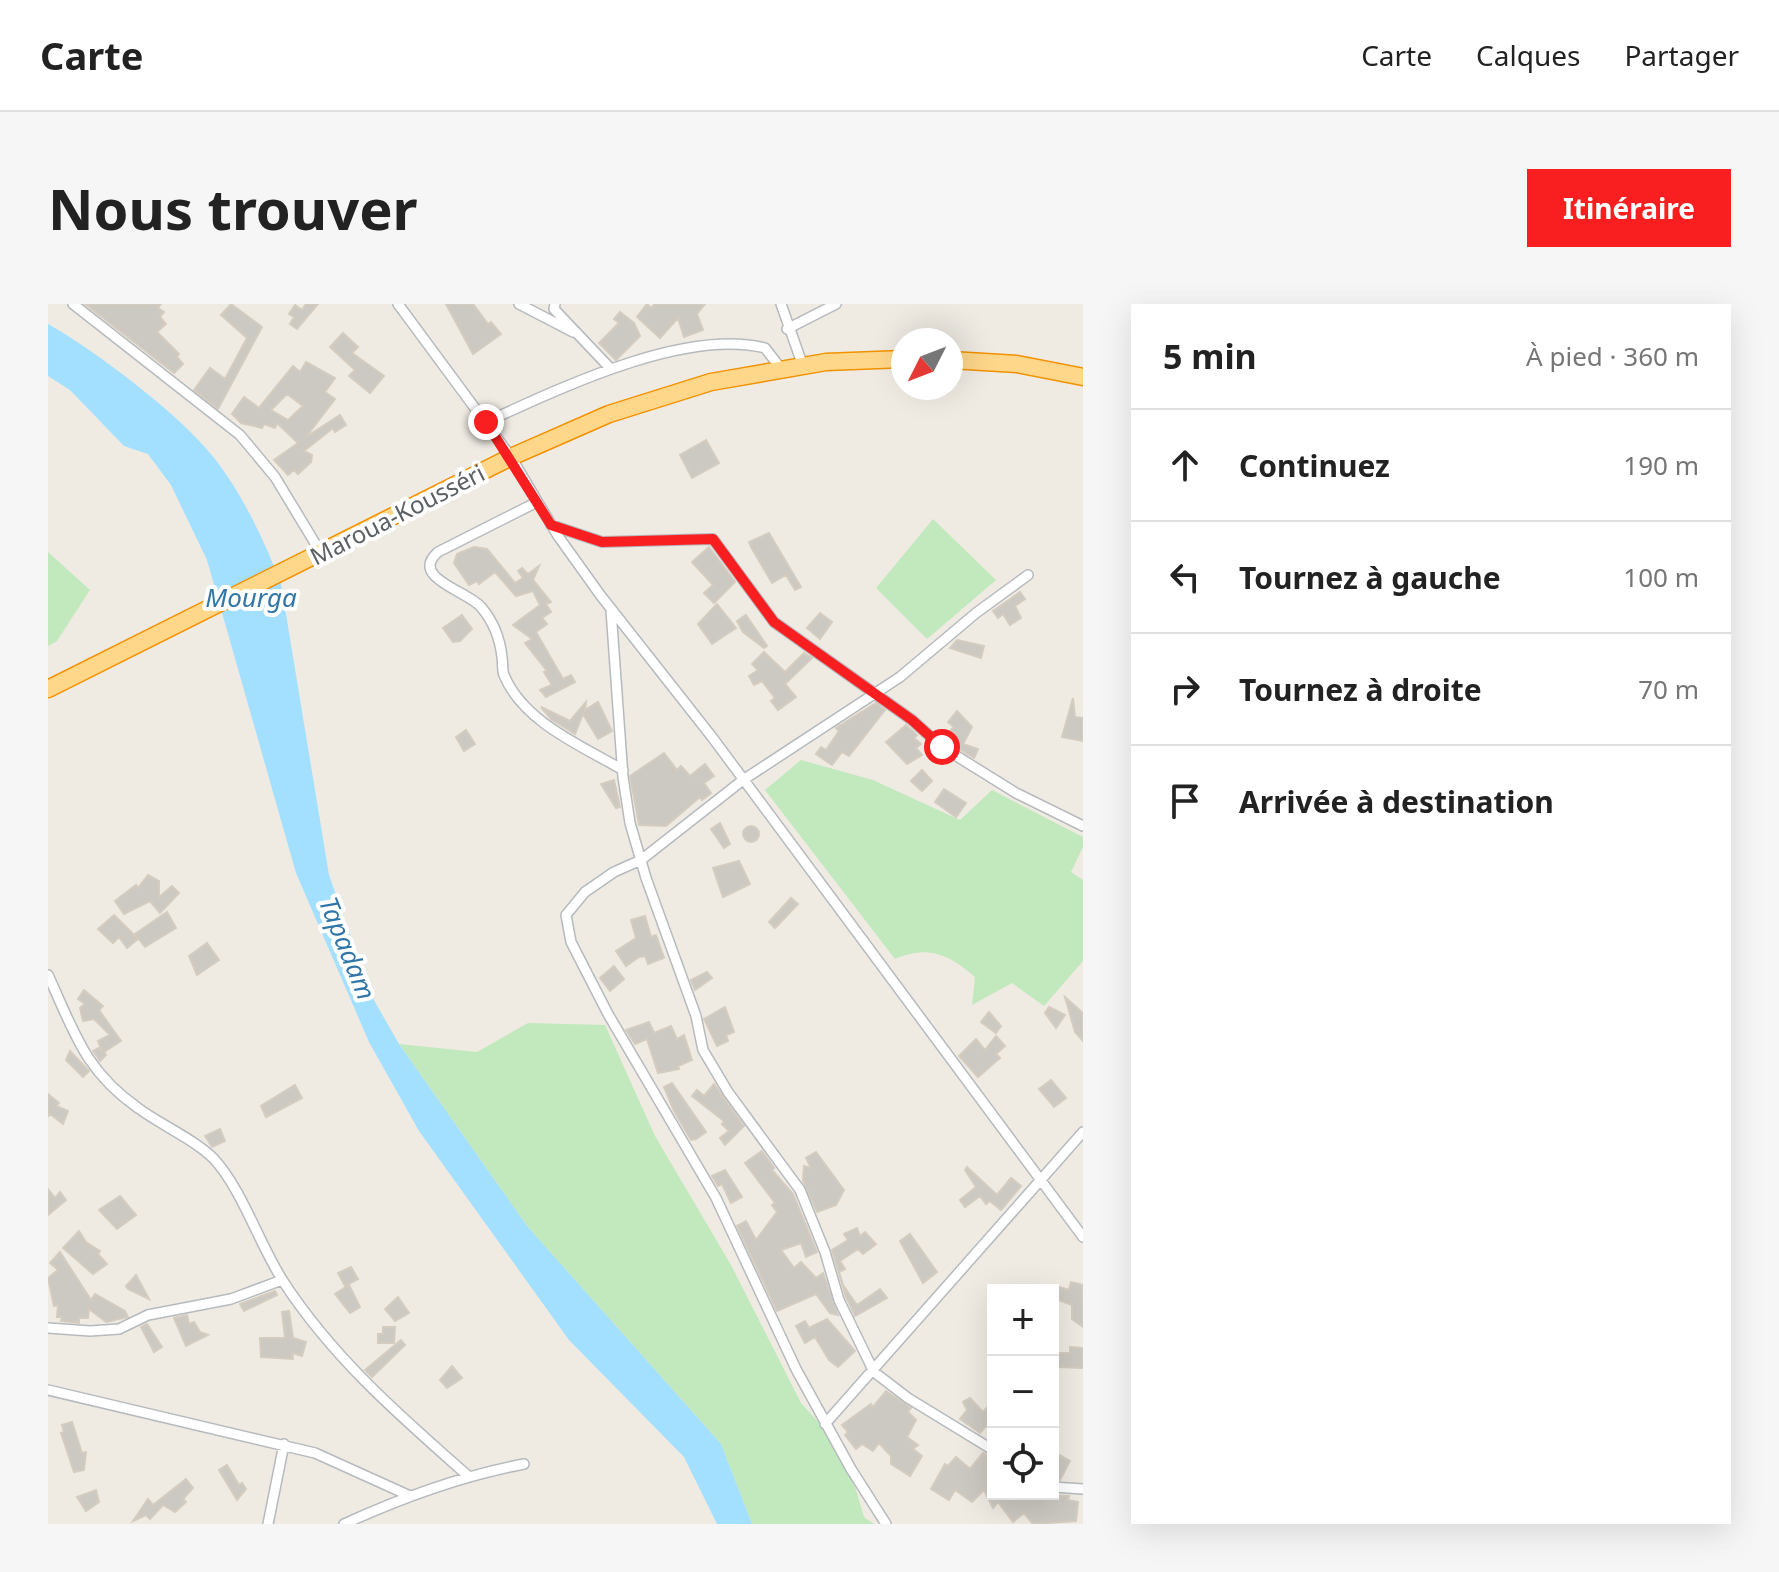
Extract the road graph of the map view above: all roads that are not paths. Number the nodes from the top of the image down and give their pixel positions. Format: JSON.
{"nodes":[{"id":1,"x":73,"y":304,"type":"edge"},
{"id":2,"x":398,"y":304,"type":"edge"},
{"id":3,"x":519,"y":304,"type":"edge"},
{"id":4,"x":555,"y":304,"type":"edge"},
{"id":5,"x":781,"y":304,"type":"edge"},
{"id":6,"x":836,"y":304,"type":"edge"},
{"id":7,"x":787,"y":329,"type":"junction"},
{"id":8,"x":573,"y":332,"type":"junction"},
{"id":9,"x":891,"y":360,"type":"edge"},
{"id":10,"x":963,"y":361,"type":"edge"},
{"id":11,"x":803,"y":366,"type":"junction"},
{"id":12,"x":609,"y":367,"type":"junction"},
{"id":13,"x":782,"y":370,"type":"junction"},
{"id":14,"x":1083,"y":377,"type":"edge"},
{"id":15,"x":486,"y":422,"type":"junction"},
{"id":16,"x":511,"y":457,"type":"junction"},
{"id":17,"x":537,"y":502,"type":"junction"},
{"id":18,"x":551,"y":525,"type":"junction"},
{"id":19,"x":321,"y":553,"type":"junction"},
{"id":20,"x":1028,"y":575,"type":"dead end"},
{"id":21,"x":611,"y":610,"type":"junction"},
{"id":22,"x":48,"y":689,"type":"edge"},
{"id":23,"x":874,"y":692,"type":"junction"},
{"id":24,"x":623,"y":770,"type":"junction"},
{"id":25,"x":743,"y":780,"type":"junction"},
{"id":26,"x":1083,"y":826,"type":"edge"},
{"id":27,"x":641,"y":860,"type":"junction"},
{"id":28,"x":48,"y":975,"type":"edge"},
{"id":29,"x":1083,"y":1132,"type":"edge"},
{"id":30,"x":1042,"y":1180,"type":"junction"},
{"id":31,"x":1083,"y":1237,"type":"edge"},
{"id":32,"x":282,"y":1280,"type":"junction"},
{"id":33,"x":48,"y":1328,"type":"edge"},
{"id":34,"x":874,"y":1372,"type":"junction"},
{"id":35,"x":48,"y":1390,"type":"edge"},
{"id":36,"x":825,"y":1424,"type":"junction"},
{"id":37,"x":284,"y":1444,"type":"junction"},
{"id":38,"x":987,"y":1446,"type":"edge"},
{"id":39,"x":524,"y":1464,"type":"dead end"},
{"id":40,"x":467,"y":1475,"type":"junction"},
{"id":41,"x":1059,"y":1487,"type":"edge"},
{"id":42,"x":1083,"y":1489,"type":"edge"},
{"id":43,"x":408,"y":1495,"type":"junction"},
{"id":44,"x":268,"y":1524,"type":"edge"},
{"id":45,"x":344,"y":1524,"type":"edge"},
{"id":46,"x":886,"y":1524,"type":"edge"}],
"edges":[{"from":1,"to":19,"type":"street"},
{"from":2,"to":15,"type":"street"},
{"from":3,"to":8,"type":"street"},
{"from":4,"to":8,"type":"street"},
{"from":5,"to":7,"type":"street"},
{"from":6,"to":7,"type":"street"},
{"from":7,"to":11,"type":"street"},
{"from":8,"to":12,"type":"street"},
{"from":9,"to":11,"type":"highway","name":"Maroua-Kousséri"},
{"from":10,"to":14,"type":"highway"},
{"from":11,"to":13,"type":"highway","name":"Maroua-Kousséri"},
{"from":12,"to":13,"type":"street"},
{"from":12,"to":15,"type":"street"},
{"from":13,"to":16,"type":"highway","name":"Maroua-Kousséri"},
{"from":15,"to":16,"type":"street"},
{"from":16,"to":17,"type":"street"},
{"from":16,"to":19,"type":"highway","name":"Maroua-Kousséri"},
{"from":17,"to":18,"type":"street"},
{"from":17,"to":24,"type":"street"},
{"from":18,"to":21,"type":"street"},
{"from":18,"to":23,"type":"street"},
{"from":19,"to":22,"type":"highway","name":"Maroua-Kousséri"},
{"from":20,"to":23,"type":"street"},
{"from":21,"to":24,"type":"street"},
{"from":21,"to":25,"type":"street"},
{"from":23,"to":25,"type":"street"},
{"from":23,"to":26,"type":"street"},
{"from":24,"to":27,"type":"street"},
{"from":25,"to":27,"type":"street"},
{"from":25,"to":30,"type":"street"},
{"from":27,"to":34,"type":"street"},
{"from":27,"to":36,"type":"street"},
{"from":28,"to":32,"type":"street"},
{"from":29,"to":30,"type":"street"},
{"from":30,"to":31,"type":"street"},
{"from":30,"to":34,"type":"street"},
{"from":32,"to":33,"type":"street"},
{"from":32,"to":40,"type":"street"},
{"from":34,"to":36,"type":"street"},
{"from":34,"to":38,"type":"street"},
{"from":35,"to":37,"type":"street"},
{"from":36,"to":46,"type":"street"},
{"from":37,"to":43,"type":"street"},
{"from":37,"to":44,"type":"street"},
{"from":39,"to":40,"type":"street"},
{"from":40,"to":43,"type":"street"},
{"from":41,"to":42,"type":"street"},
{"from":43,"to":45,"type":"street"}]}
